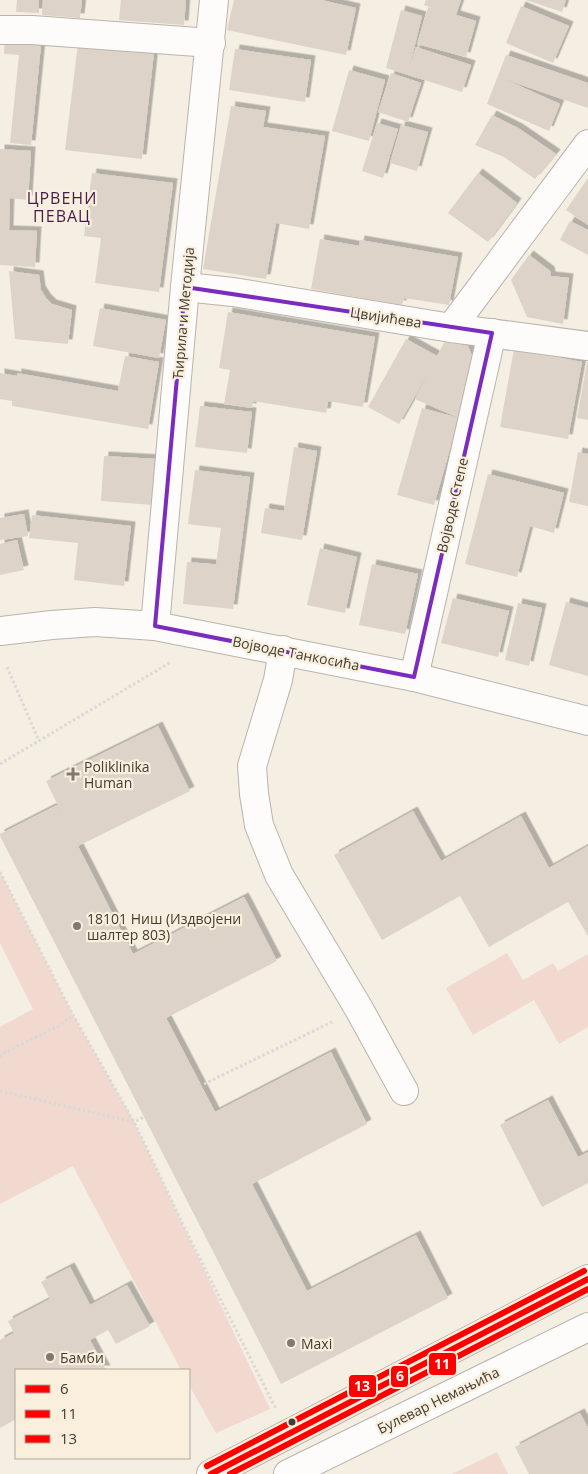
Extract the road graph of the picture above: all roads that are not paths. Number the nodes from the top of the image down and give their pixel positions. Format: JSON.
{"nodes":[{"id":1,"x":214,"y":0,"type":"edge"},
{"id":2,"x":0,"y":30,"type":"edge"},
{"id":3,"x":211,"y":42,"type":"junction"},
{"id":4,"x":588,"y":144,"type":"edge"},
{"id":5,"x":185,"y":287,"type":"junction"},
{"id":6,"x":452,"y":328,"type":"junction"},
{"id":7,"x":492,"y":334,"type":"junction"},
{"id":8,"x":588,"y":346,"type":"edge"},
{"id":9,"x":155,"y":626,"type":"junction"},
{"id":10,"x":0,"y":631,"type":"edge"},
{"id":11,"x":284,"y":650,"type":"junction"},
{"id":12,"x":414,"y":677,"type":"junction"},
{"id":13,"x":588,"y":721,"type":"edge"},
{"id":14,"x":404,"y":1091,"type":"dead end"},
{"id":15,"x":588,"y":1279,"type":"edge"},
{"id":16,"x":588,"y":1327,"type":"edge"},
{"id":17,"x":211,"y":1474,"type":"edge"},
{"id":18,"x":288,"y":1474,"type":"edge"}],
"edges":[{"from":1,"to":3,"type":"street","name":"Ћирила и Методија"},
{"from":2,"to":3,"type":"street"},
{"from":3,"to":5,"type":"street","name":"Ћирила и Методија"},
{"from":4,"to":6,"type":"street"},
{"from":5,"to":6,"type":"street","name":"Цвијићева"},
{"from":5,"to":9,"type":"street","name":"Ћирила и Методија"},
{"from":6,"to":7,"type":"street","name":"Цвијићева"},
{"from":7,"to":8,"type":"street","name":"Цвијићева"},
{"from":7,"to":12,"type":"street","name":"Војводе Степе"},
{"from":9,"to":10,"type":"street","name":"Војводе Танкосића"},
{"from":9,"to":11,"type":"street","name":"Војводе Танкосића"},
{"from":11,"to":12,"type":"street","name":"Војводе Танкосића"},
{"from":11,"to":14,"type":"street"},
{"from":12,"to":13,"type":"street","name":"Војводе Танкосића"},
{"from":15,"to":17,"type":"street"},
{"from":16,"to":18,"type":"street","name":"Булевар Немањића"}]}
